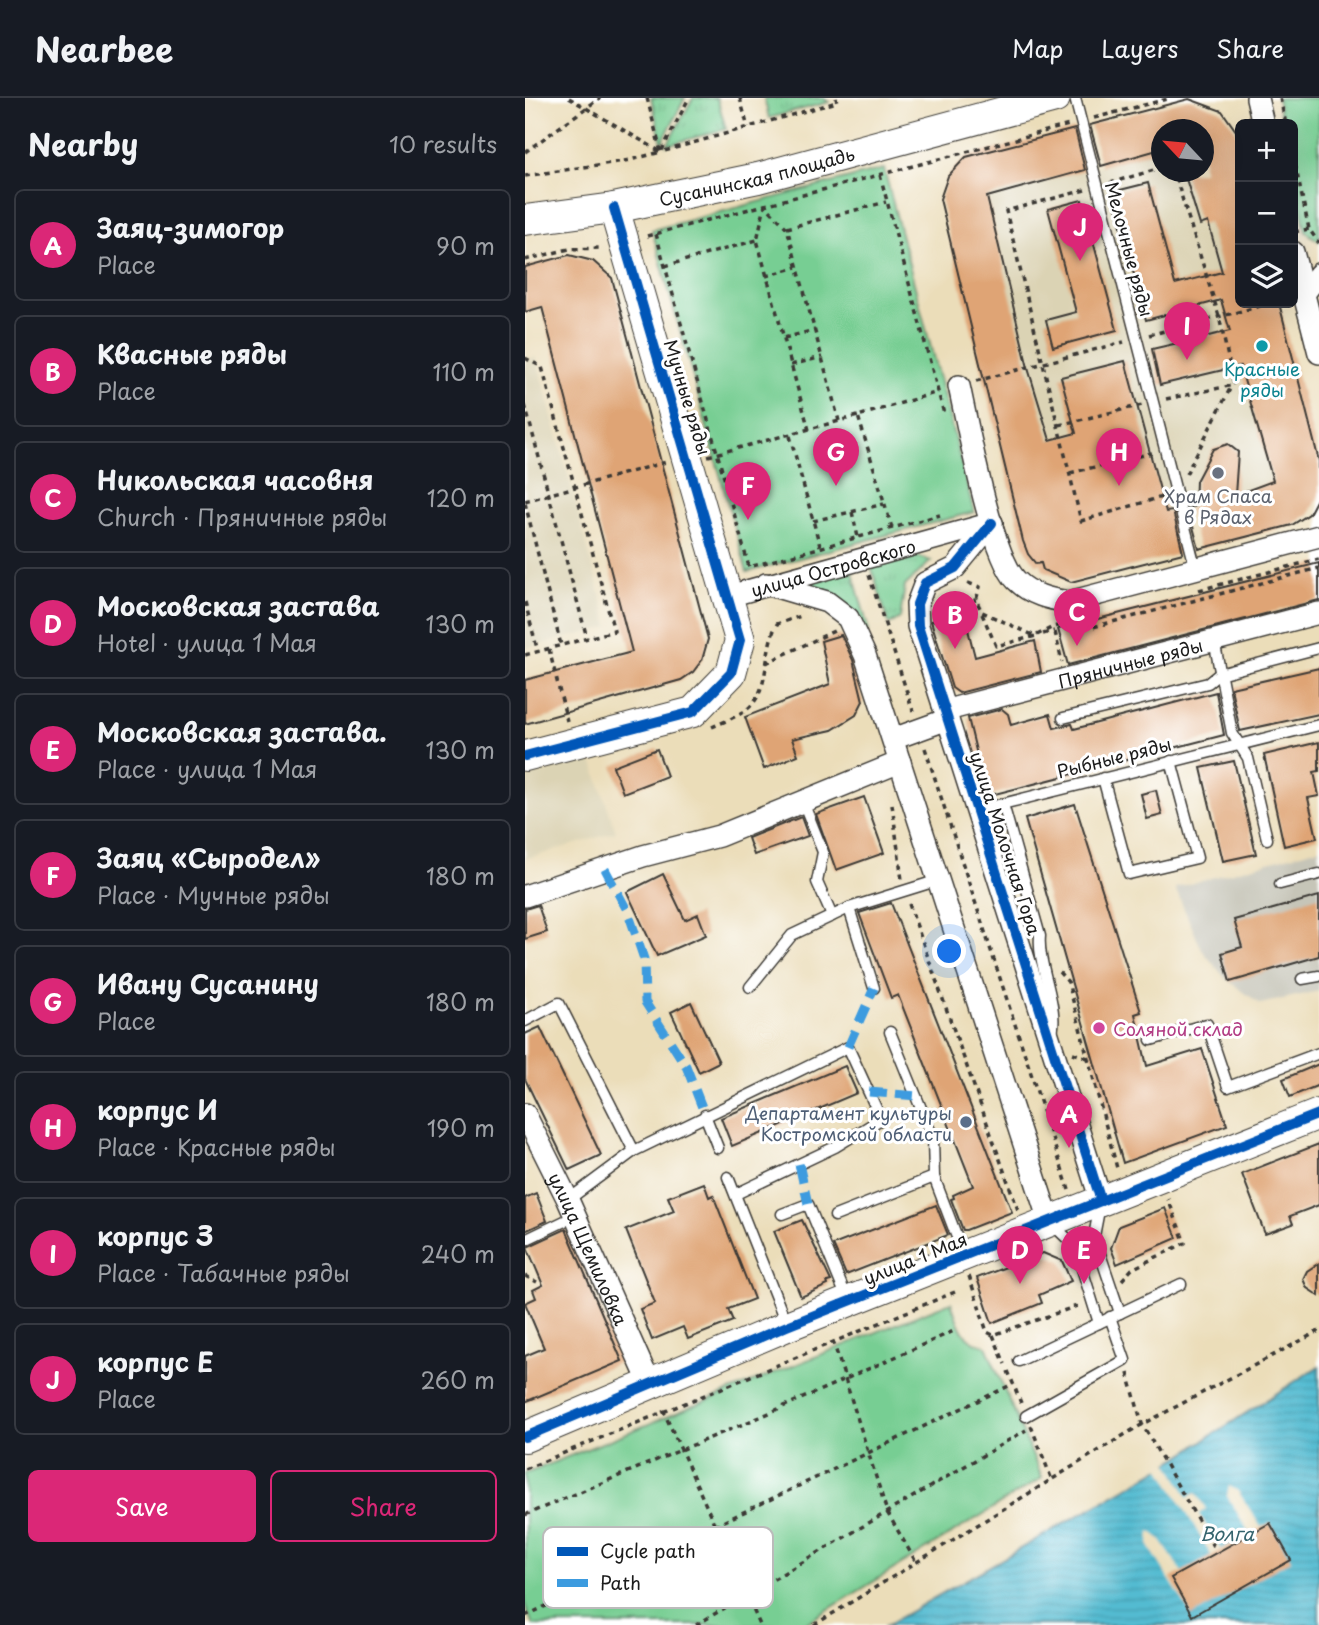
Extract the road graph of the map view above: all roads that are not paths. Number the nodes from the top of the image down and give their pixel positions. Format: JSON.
{"nodes":[{"id":1,"x":1055,"y":98,"type":"edge"},
{"id":2,"x":1075,"y":98,"type":"edge"},
{"id":3,"x":1257,"y":98,"type":"edge"},
{"id":4,"x":1262,"y":119,"type":"edge"},
{"id":5,"x":614,"y":208,"type":"junction"},
{"id":6,"x":525,"y":220,"type":"edge"},
{"id":7,"x":1298,"y":274,"type":"edge"},
{"id":8,"x":1319,"y":274,"type":"edge"},
{"id":9,"x":1303,"y":295,"type":"junction"},
{"id":10,"x":1319,"y":353,"type":"edge"},
{"id":11,"x":958,"y":386,"type":"road end"},
{"id":12,"x":992,"y":523,"type":"junction"},
{"id":13,"x":1319,"y":536,"type":"edge"},
{"id":14,"x":1196,"y":570,"type":"junction"},
{"id":15,"x":766,"y":584,"type":"junction"},
{"id":16,"x":729,"y":596,"type":"junction"},
{"id":17,"x":1319,"y":613,"type":"edge"},
{"id":18,"x":1214,"y":640,"type":"junction"},
{"id":19,"x":1319,"y":649,"type":"edge"},
{"id":20,"x":1219,"y":674,"type":"junction"},
{"id":21,"x":946,"y":712,"type":"junction"},
{"id":22,"x":1063,"y":718,"type":"dead end"},
{"id":23,"x":1319,"y":725,"type":"edge"},
{"id":24,"x":893,"y":739,"type":"junction"},
{"id":25,"x":1236,"y":743,"type":"junction"},
{"id":26,"x":525,"y":756,"type":"edge"},
{"id":27,"x":1171,"y":761,"type":"junction"},
{"id":28,"x":894,"y":764,"type":"junction"},
{"id":29,"x":1103,"y":778,"type":"junction"},
{"id":30,"x":803,"y":802,"type":"junction"},
{"id":31,"x":1003,"y":804,"type":"junction"},
{"id":32,"x":978,"y":810,"type":"junction"},
{"id":33,"x":1267,"y":839,"type":"dead end"},
{"id":34,"x":1319,"y":874,"type":"edge"},
{"id":35,"x":939,"y":880,"type":"junction"},
{"id":36,"x":1280,"y":884,"type":"dead end"},
{"id":37,"x":525,"y":896,"type":"edge"},
{"id":38,"x":849,"y":908,"type":"junction"},
{"id":39,"x":832,"y":916,"type":"junction"},
{"id":40,"x":1319,"y":976,"type":"edge"},
{"id":41,"x":1302,"y":979,"type":"dead end"},
{"id":42,"x":750,"y":987,"type":"dead end"},
{"id":43,"x":874,"y":988,"type":"dead end"},
{"id":44,"x":525,"y":1021,"type":"edge"},
{"id":45,"x":890,"y":1032,"type":"dead end"},
{"id":46,"x":1049,"y":1038,"type":"junction"},
{"id":47,"x":1151,"y":1040,"type":"dead end"},
{"id":48,"x":1319,"y":1053,"type":"edge"},
{"id":49,"x":1319,"y":1114,"type":"edge"},
{"id":50,"x":705,"y":1115,"type":"junction"},
{"id":51,"x":528,"y":1128,"type":"edge"},
{"id":52,"x":719,"y":1148,"type":"dead end"},
{"id":53,"x":634,"y":1151,"type":"junction"},
{"id":54,"x":729,"y":1177,"type":"dead end"},
{"id":55,"x":934,"y":1177,"type":"junction"},
{"id":56,"x":736,"y":1194,"type":"junction"},
{"id":57,"x":1087,"y":1206,"type":"junction"},
{"id":58,"x":571,"y":1208,"type":"junction"},
{"id":59,"x":782,"y":1214,"type":"dead end"},
{"id":60,"x":835,"y":1216,"type":"dead end"},
{"id":61,"x":525,"y":1240,"type":"edge"},
{"id":62,"x":971,"y":1268,"type":"junction"},
{"id":63,"x":1181,"y":1284,"type":"dead end"},
{"id":64,"x":849,"y":1303,"type":"junction"},
{"id":65,"x":1115,"y":1315,"type":"junction"},
{"id":66,"x":1099,"y":1323,"type":"junction"},
{"id":67,"x":787,"y":1326,"type":"junction"},
{"id":68,"x":1019,"y":1361,"type":"dead end"},
{"id":69,"x":657,"y":1397,"type":"junction"},
{"id":70,"x":1029,"y":1421,"type":"road end"},
{"id":71,"x":525,"y":1437,"type":"edge"}],
"edges":[{"from":1,"to":5,"type":"street","name":"Сусанинская площадь"},
{"from":2,"to":14,"type":"lane","name":"Мелочные ряды"},
{"from":3,"to":4,"type":"street"},
{"from":5,"to":6,"type":"street","name":"Сусанинская площадь"},
{"from":5,"to":16,"type":"street","name":"Мучные ряды"},
{"from":7,"to":9,"type":"street"},
{"from":8,"to":9,"type":"street"},
{"from":9,"to":10,"type":"street"},
{"from":11,"to":12,"type":"street"},
{"from":12,"to":14,"type":"street"},
{"from":12,"to":15,"type":"street","name":"улица Островского"},
{"from":12,"to":21,"type":"street","name":"улица Молочная Гора"},
{"from":13,"to":14,"type":"street"},
{"from":15,"to":16,"type":"street","name":"улица Островского"},
{"from":15,"to":24,"type":"street"},
{"from":16,"to":26,"type":"street","name":"улица Островского"},
{"from":17,"to":18,"type":"street","name":"Пряничные ряды"},
{"from":18,"to":20,"type":"lane"},
{"from":18,"to":21,"type":"street","name":"Пряничные ряды"},
{"from":19,"to":20,"type":"lane"},
{"from":20,"to":22,"type":"lane"},
{"from":20,"to":25,"type":"lane"},
{"from":21,"to":24,"type":"street","name":"Пряничные ряды"},
{"from":21,"to":32,"type":"street","name":"улица Молочная Гора"},
{"from":23,"to":25,"type":"lane","name":"Рыбные ряды"},
{"from":24,"to":28,"type":"street"},
{"from":25,"to":27,"type":"lane","name":"Рыбные ряды"},
{"from":25,"to":33,"type":"lane"},
{"from":27,"to":29,"type":"lane","name":"Рыбные ряды"},
{"from":27,"to":29,"type":"lane"},
{"from":28,"to":30,"type":"street"},
{"from":28,"to":35,"type":"street"},
{"from":29,"to":31,"type":"lane","name":"Рыбные ряды"},
{"from":30,"to":37,"type":"street"},
{"from":30,"to":39,"type":"lane"},
{"from":31,"to":32,"type":"lane","name":"Рыбные ряды"},
{"from":31,"to":46,"type":"lane"},
{"from":32,"to":46,"type":"street","name":"улица Молочная Гора"},
{"from":34,"to":36,"type":"lane"},
{"from":35,"to":38,"type":"lane"},
{"from":35,"to":57,"type":"street"},
{"from":38,"to":39,"type":"lane"},
{"from":38,"to":43,"type":"lane"},
{"from":39,"to":42,"type":"lane"},
{"from":40,"to":41,"type":"lane"},
{"from":44,"to":53,"type":"lane"},
{"from":45,"to":55,"type":"lane"},
{"from":46,"to":57,"type":"street","name":"улица Молочная Гора"},
{"from":47,"to":48,"type":"lane"},
{"from":49,"to":57,"type":"street","name":"улица 1 Мая"},
{"from":50,"to":52,"type":"lane"},
{"from":50,"to":53,"type":"lane"},
{"from":50,"to":56,"type":"lane"},
{"from":51,"to":58,"type":"street","name":"улица Щемиловка"},
{"from":53,"to":58,"type":"lane"},
{"from":54,"to":56,"type":"lane"},
{"from":55,"to":60,"type":"lane"},
{"from":55,"to":62,"type":"lane"},
{"from":56,"to":67,"type":"lane"},
{"from":57,"to":62,"type":"street","name":"улица 1 Мая"},
{"from":57,"to":65,"type":"lane"},
{"from":57,"to":66,"type":"lane"},
{"from":58,"to":61,"type":"lane"},
{"from":58,"to":69,"type":"street","name":"улица Щемиловка"},
{"from":59,"to":64,"type":"lane"},
{"from":62,"to":64,"type":"street","name":"улица 1 Мая"},
{"from":63,"to":65,"type":"lane"},
{"from":64,"to":67,"type":"street","name":"улица 1 Мая"},
{"from":65,"to":66,"type":"lane"},
{"from":65,"to":70,"type":"lane"},
{"from":66,"to":68,"type":"lane"},
{"from":67,"to":69,"type":"street","name":"улица 1 Мая"},
{"from":69,"to":71,"type":"street","name":"улица 1 Мая"}]}
